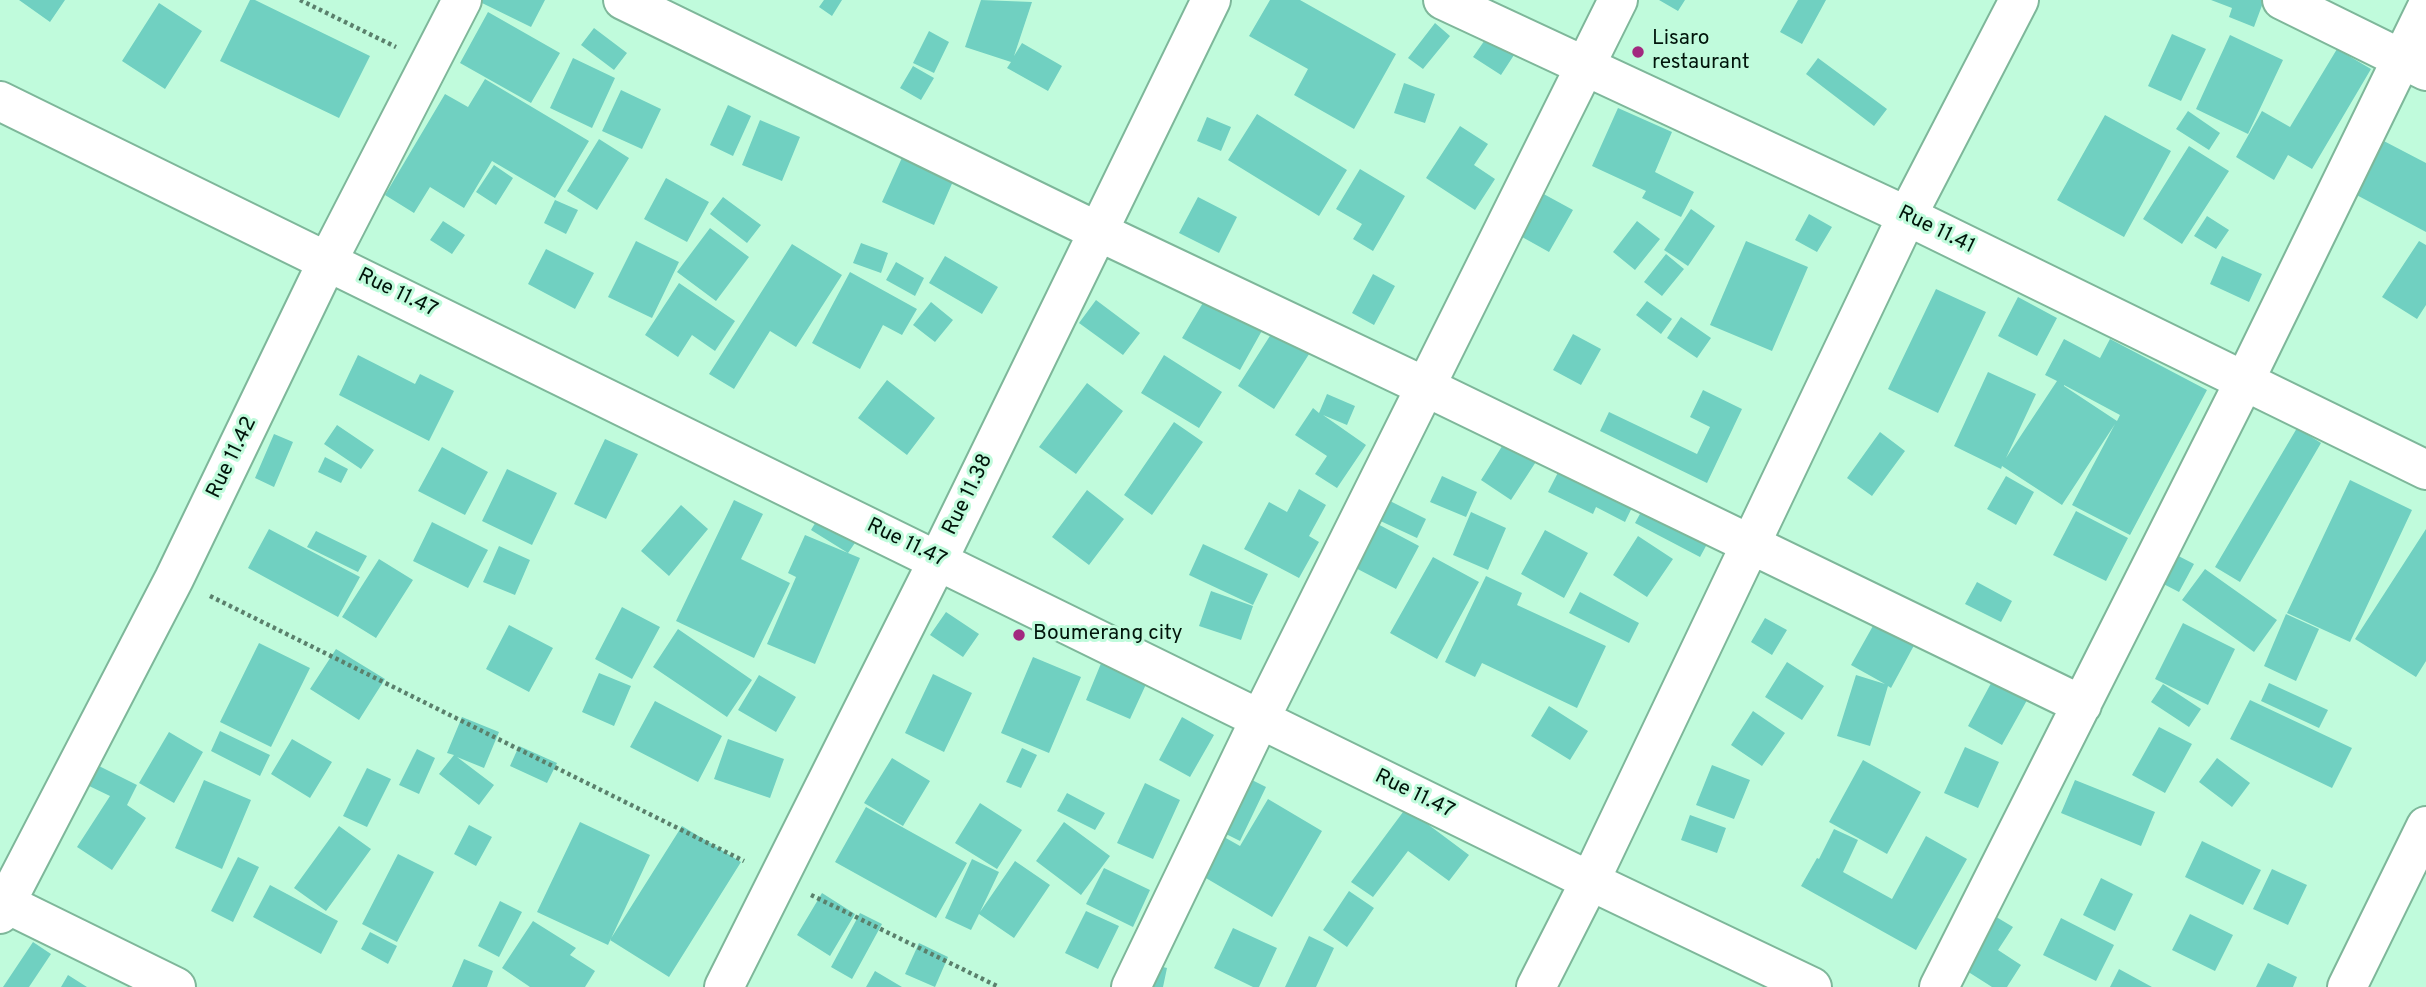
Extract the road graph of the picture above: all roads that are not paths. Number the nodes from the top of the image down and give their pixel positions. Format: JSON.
{"nodes":[{"id":1,"x":463,"y":0,"type":"edge"},
{"id":2,"x":622,"y":0,"type":"edge"},
{"id":3,"x":1211,"y":0,"type":"edge"},
{"id":4,"x":1443,"y":0,"type":"edge"},
{"id":5,"x":1618,"y":0,"type":"edge"},
{"id":6,"x":2018,"y":0,"type":"edge"},
{"id":7,"x":2282,"y":0,"type":"edge"},
{"id":8,"x":2426,"y":9,"type":"edge"},
{"id":9,"x":2413,"y":65,"type":"edge"},
{"id":10,"x":1585,"y":67,"type":"junction"},
{"id":11,"x":0,"y":101,"type":"edge"},
{"id":12,"x":1907,"y":216,"type":"junction"},
{"id":13,"x":1097,"y":231,"type":"junction"},
{"id":14,"x":328,"y":260,"type":"junction"},
{"id":15,"x":2244,"y":382,"type":"junction"},
{"id":16,"x":1426,"y":387,"type":"junction"},
{"id":17,"x":2426,"y":470,"type":"edge"},
{"id":18,"x":1751,"y":544,"type":"junction"},
{"id":19,"x":938,"y":560,"type":"junction"},
{"id":20,"x":2082,"y":705,"type":"junction"},
{"id":21,"x":1260,"y":719,"type":"junction"},
{"id":22,"x":2426,"y":826,"type":"edge"},
{"id":23,"x":1590,"y":881,"type":"junction"},
{"id":24,"x":3,"y":909,"type":"edge"},
{"id":25,"x":176,"y":987,"type":"edge"},
{"id":26,"x":724,"y":987,"type":"edge"},
{"id":27,"x":1131,"y":987,"type":"edge"},
{"id":28,"x":1536,"y":987,"type":"edge"},
{"id":29,"x":1812,"y":987,"type":"edge"},
{"id":30,"x":1939,"y":987,"type":"edge"},
{"id":31,"x":2347,"y":987,"type":"edge"}],
"edges":[{"from":1,"to":14,"type":"street","name":"Rue 11.42"},
{"from":2,"to":13,"type":"street"},
{"from":3,"to":13,"type":"street","name":"Rue 11.38"},
{"from":4,"to":10,"type":"street","name":"Rue 11.41"},
{"from":5,"to":10,"type":"street"},
{"from":6,"to":12,"type":"street"},
{"from":7,"to":9,"type":"street"},
{"from":8,"to":9,"type":"street"},
{"from":9,"to":15,"type":"street"},
{"from":10,"to":12,"type":"street","name":"Rue 11.41"},
{"from":10,"to":16,"type":"street"},
{"from":11,"to":14,"type":"street","name":"Rue 11.47"},
{"from":12,"to":15,"type":"street","name":"Rue 11.41"},
{"from":12,"to":18,"type":"street"},
{"from":13,"to":16,"type":"street"},
{"from":13,"to":19,"type":"street","name":"Rue 11.38"},
{"from":14,"to":19,"type":"street","name":"Rue 11.47"},
{"from":14,"to":24,"type":"street","name":"Rue 11.42"},
{"from":15,"to":17,"type":"street","name":"Rue 11.41"},
{"from":15,"to":20,"type":"street"},
{"from":16,"to":18,"type":"street"},
{"from":16,"to":21,"type":"street"},
{"from":18,"to":20,"type":"street"},
{"from":18,"to":23,"type":"street"},
{"from":19,"to":21,"type":"street","name":"Rue 11.47"},
{"from":19,"to":26,"type":"street","name":"Rue 11.38"},
{"from":20,"to":30,"type":"street"},
{"from":21,"to":23,"type":"street","name":"Rue 11.47"},
{"from":21,"to":27,"type":"street"},
{"from":22,"to":31,"type":"street"},
{"from":23,"to":28,"type":"street"},
{"from":23,"to":29,"type":"street","name":"Rue 11.47"},
{"from":24,"to":25,"type":"street"}]}
